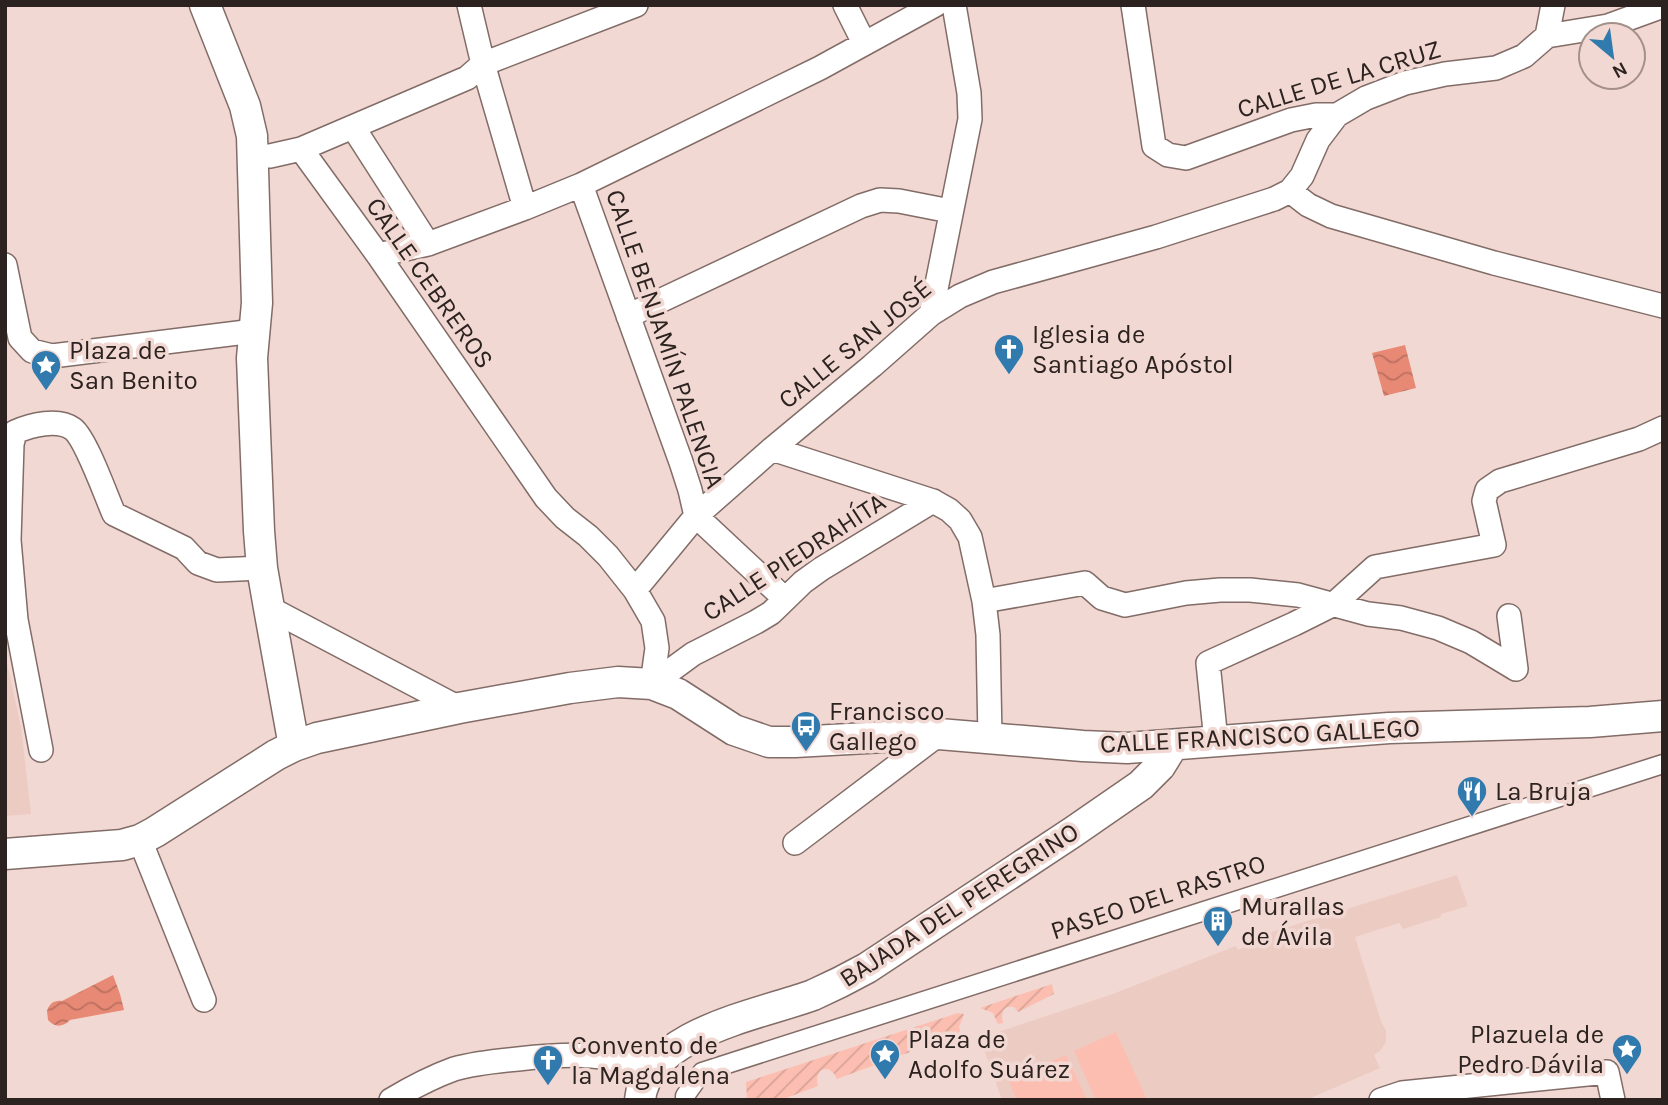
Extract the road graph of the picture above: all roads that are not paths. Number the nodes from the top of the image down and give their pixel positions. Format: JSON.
{"nodes":[{"id":1,"x":205,"y":5,"type":"edge"},
{"id":2,"x":469,"y":5,"type":"edge"},
{"id":3,"x":636,"y":5,"type":"edge"},
{"id":4,"x":845,"y":5,"type":"edge"},
{"id":5,"x":935,"y":5,"type":"edge"},
{"id":6,"x":954,"y":5,"type":"edge"},
{"id":7,"x":1133,"y":5,"type":"edge"},
{"id":8,"x":1553,"y":5,"type":"edge"},
{"id":9,"x":1663,"y":6,"type":"edge"},
{"id":10,"x":1547,"y":36,"type":"junction"},
{"id":11,"x":864,"y":43,"type":"junction"},
{"id":12,"x":482,"y":64,"type":"junction"},
{"id":13,"x":1337,"y":115,"type":"junction"},
{"id":14,"x":353,"y":127,"type":"junction"},
{"id":15,"x":301,"y":149,"type":"junction"},
{"id":16,"x":254,"y":156,"type":"junction"},
{"id":17,"x":581,"y":184,"type":"junction"},
{"id":18,"x":1290,"y":191,"type":"junction"},
{"id":19,"x":525,"y":208,"type":"junction"},
{"id":20,"x":950,"y":211,"type":"junction"},
{"id":21,"x":429,"y":244,"type":"junction"},
{"id":22,"x":378,"y":256,"type":"junction"},
{"id":23,"x":5,"y":265,"type":"edge"},
{"id":24,"x":9,"y":310,"type":"edge"},
{"id":25,"x":1659,"y":310,"type":"edge"},
{"id":26,"x":931,"y":314,"type":"junction"},
{"id":27,"x":628,"y":316,"type":"junction"},
{"id":28,"x":254,"y":331,"type":"junction"},
{"id":29,"x":1663,"y":428,"type":"edge"},
{"id":30,"x":772,"y":449,"type":"junction"},
{"id":31,"x":933,"y":501,"type":"junction"},
{"id":32,"x":696,"y":516,"type":"junction"},
{"id":33,"x":7,"y":541,"type":"edge"},
{"id":34,"x":262,"y":568,"type":"junction"},
{"id":35,"x":635,"y":590,"type":"junction"},
{"id":36,"x":785,"y":599,"type":"junction"},
{"id":37,"x":984,"y":601,"type":"junction"},
{"id":38,"x":1334,"y":604,"type":"junction"},
{"id":39,"x":269,"y":608,"type":"junction"},
{"id":40,"x":1509,"y":616,"type":"dead end"},
{"id":41,"x":652,"y":684,"type":"junction"},
{"id":42,"x":459,"y":708,"type":"junction"},
{"id":43,"x":1663,"y":716,"type":"edge"},
{"id":44,"x":939,"y":734,"type":"junction"},
{"id":45,"x":990,"y":738,"type":"junction"},
{"id":46,"x":1216,"y":741,"type":"junction"},
{"id":47,"x":1173,"y":745,"type":"junction"},
{"id":48,"x":294,"y":746,"type":"junction"},
{"id":49,"x":41,"y":750,"type":"dead end"},
{"id":50,"x":1663,"y":764,"type":"edge"},
{"id":51,"x":140,"y":840,"type":"junction"},
{"id":52,"x":795,"y":843,"type":"dead end"},
{"id":53,"x":5,"y":854,"type":"edge"},
{"id":54,"x":204,"y":1000,"type":"dead end"},
{"id":55,"x":651,"y":1071,"type":"junction"},
{"id":56,"x":391,"y":1100,"type":"edge"},
{"id":57,"x":640,"y":1100,"type":"edge"},
{"id":58,"x":685,"y":1100,"type":"edge"},
{"id":59,"x":1381,"y":1100,"type":"edge"},
{"id":60,"x":1613,"y":1100,"type":"edge"}],
"edges":[{"from":1,"to":16,"type":"street"},
{"from":2,"to":12,"type":"street"},
{"from":3,"to":12,"type":"street"},
{"from":4,"to":11,"type":"street"},
{"from":5,"to":11,"type":"street"},
{"from":6,"to":20,"type":"street"},
{"from":7,"to":13,"type":"street","name":"CALLE DE LA CRUZ"},
{"from":8,"to":10,"type":"street"},
{"from":9,"to":10,"type":"street"},
{"from":10,"to":13,"type":"street","name":"CALLE DE LA CRUZ"},
{"from":11,"to":17,"type":"street"},
{"from":12,"to":14,"type":"street"},
{"from":12,"to":19,"type":"street"},
{"from":13,"to":18,"type":"street"},
{"from":14,"to":15,"type":"street"},
{"from":14,"to":21,"type":"street"},
{"from":15,"to":16,"type":"street"},
{"from":15,"to":22,"type":"street","name":"CALLE CEBREROS"},
{"from":16,"to":28,"type":"street"},
{"from":17,"to":19,"type":"street"},
{"from":17,"to":27,"type":"street","name":"CALLE BENJAMÍN PALENCIA"},
{"from":18,"to":25,"type":"street"},
{"from":18,"to":26,"type":"street","name":"CALLE SAN JOSÉ"},
{"from":19,"to":21,"type":"street"},
{"from":20,"to":26,"type":"street"},
{"from":20,"to":27,"type":"street"},
{"from":21,"to":22,"type":"street"},
{"from":22,"to":35,"type":"street","name":"CALLE CEBREROS"},
{"from":23,"to":24,"type":"street"},
{"from":24,"to":28,"type":"street"},
{"from":26,"to":30,"type":"street","name":"CALLE SAN JOSÉ"},
{"from":27,"to":32,"type":"street","name":"CALLE BENJAMÍN PALENCIA"},
{"from":28,"to":34,"type":"street"},
{"from":29,"to":38,"type":"street"},
{"from":30,"to":31,"type":"street"},
{"from":30,"to":32,"type":"street","name":"CALLE SAN JOSÉ"},
{"from":31,"to":36,"type":"street","name":"CALLE PIEDRAHÍTA"},
{"from":31,"to":37,"type":"street"},
{"from":32,"to":35,"type":"street","name":"CALLE SAN JOSÉ"},
{"from":32,"to":36,"type":"street","name":"CALLE BENJAMÍN PALENCIA"},
{"from":33,"to":34,"type":"street"},
{"from":33,"to":49,"type":"street"},
{"from":34,"to":39,"type":"street"},
{"from":35,"to":41,"type":"street","name":"CALLE CEBREROS"},
{"from":36,"to":41,"type":"street","name":"CALLE PIEDRAHÍTA"},
{"from":37,"to":38,"type":"street"},
{"from":37,"to":45,"type":"street"},
{"from":38,"to":40,"type":"street"},
{"from":38,"to":46,"type":"street"},
{"from":39,"to":42,"type":"street"},
{"from":39,"to":48,"type":"street"},
{"from":41,"to":42,"type":"street","name":"CALLE FRANCISCO GALLEGO"},
{"from":41,"to":44,"type":"street","name":"CALLE FRANCISCO GALLEGO"},
{"from":42,"to":48,"type":"street","name":"CALLE FRANCISCO GALLEGO"},
{"from":43,"to":46,"type":"street","name":"CALLE FRANCISCO GALLEGO"},
{"from":44,"to":45,"type":"street","name":"CALLE FRANCISCO GALLEGO"},
{"from":44,"to":52,"type":"street"},
{"from":45,"to":47,"type":"street","name":"CALLE FRANCISCO GALLEGO"},
{"from":46,"to":47,"type":"street","name":"CALLE FRANCISCO GALLEGO"},
{"from":47,"to":55,"type":"street","name":"BAJADA DEL PEREGRINO"},
{"from":48,"to":51,"type":"street","name":"CALLE FRANCISCO GALLEGO"},
{"from":50,"to":58,"type":"street","name":"PASEO DEL RASTRO"},
{"from":51,"to":53,"type":"street"},
{"from":51,"to":54,"type":"street"},
{"from":55,"to":56,"type":"street"},
{"from":55,"to":57,"type":"street"},
{"from":59,"to":60,"type":"street"}]}
